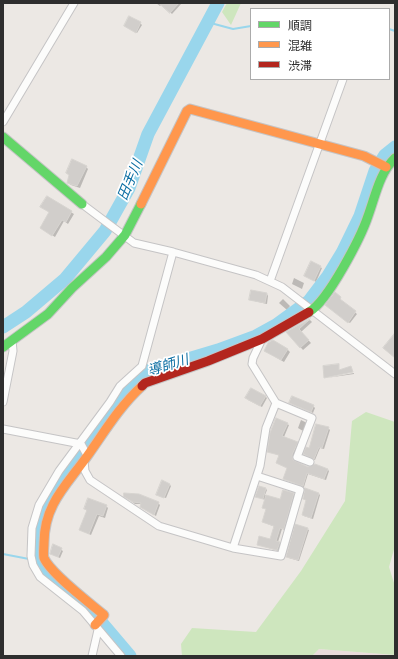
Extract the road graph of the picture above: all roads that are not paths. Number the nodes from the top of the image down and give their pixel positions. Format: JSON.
{"nodes":[{"id":1,"x":74,"y":3,"type":"edge"},
{"id":2,"x":343,"y":80,"type":"edge"},
{"id":3,"x":3,"y":122,"type":"edge"},
{"id":4,"x":3,"y":137,"type":"edge"},
{"id":5,"x":319,"y":144,"type":"junction"},
{"id":6,"x":395,"y":158,"type":"edge"},
{"id":7,"x":386,"y":167,"type":"junction"},
{"id":8,"x":82,"y":204,"type":"joint"},
{"id":9,"x":125,"y":235,"type":"junction"},
{"id":10,"x":173,"y":252,"type":"junction"},
{"id":11,"x":270,"y":281,"type":"junction"},
{"id":12,"x":312,"y":310,"type":"junction"},
{"id":13,"x":262,"y":339,"type":"junction"},
{"id":14,"x":12,"y":340,"type":"junction"},
{"id":15,"x":3,"y":347,"type":"edge"},
{"id":16,"x":395,"y":374,"type":"edge"},
{"id":17,"x":3,"y":402,"type":"edge"},
{"id":18,"x":276,"y":403,"type":"junction"},
{"id":19,"x":3,"y":429,"type":"edge"},
{"id":20,"x":79,"y":444,"type":"junction"},
{"id":21,"x":85,"y":458,"type":"junction"},
{"id":22,"x":310,"y":462,"type":"dead end"},
{"id":23,"x":257,"y":476,"type":"junction"},
{"id":24,"x":233,"y":548,"type":"junction"},
{"id":25,"x":97,"y":627,"type":"junction"},
{"id":26,"x":92,"y":656,"type":"edge"},
{"id":27,"x":121,"y":656,"type":"edge"}],
"edges":[{"from":1,"to":3,"type":"street"},
{"from":2,"to":5,"type":"street"},
{"from":4,"to":8,"type":"street"},
{"from":5,"to":7,"type":"street"},
{"from":5,"to":9,"type":"street"},
{"from":5,"to":11,"type":"street"},
{"from":6,"to":7,"type":"street"},
{"from":7,"to":12,"type":"street"},
{"from":8,"to":9,"type":"street"},
{"from":9,"to":10,"type":"street"},
{"from":9,"to":14,"type":"street"},
{"from":10,"to":11,"type":"street"},
{"from":10,"to":20,"type":"street"},
{"from":11,"to":12,"type":"street"},
{"from":12,"to":13,"type":"street"},
{"from":12,"to":16,"type":"street"},
{"from":13,"to":18,"type":"street"},
{"from":13,"to":21,"type":"street"},
{"from":14,"to":15,"type":"street"},
{"from":14,"to":17,"type":"street"},
{"from":18,"to":22,"type":"street"},
{"from":18,"to":23,"type":"street"},
{"from":19,"to":20,"type":"street"},
{"from":20,"to":21,"type":"street"},
{"from":20,"to":25,"type":"street"},
{"from":21,"to":24,"type":"street"},
{"from":21,"to":25,"type":"street"},
{"from":23,"to":24,"type":"street"},
{"from":23,"to":24,"type":"street"},
{"from":25,"to":26,"type":"street"},
{"from":25,"to":27,"type":"street"}]}
